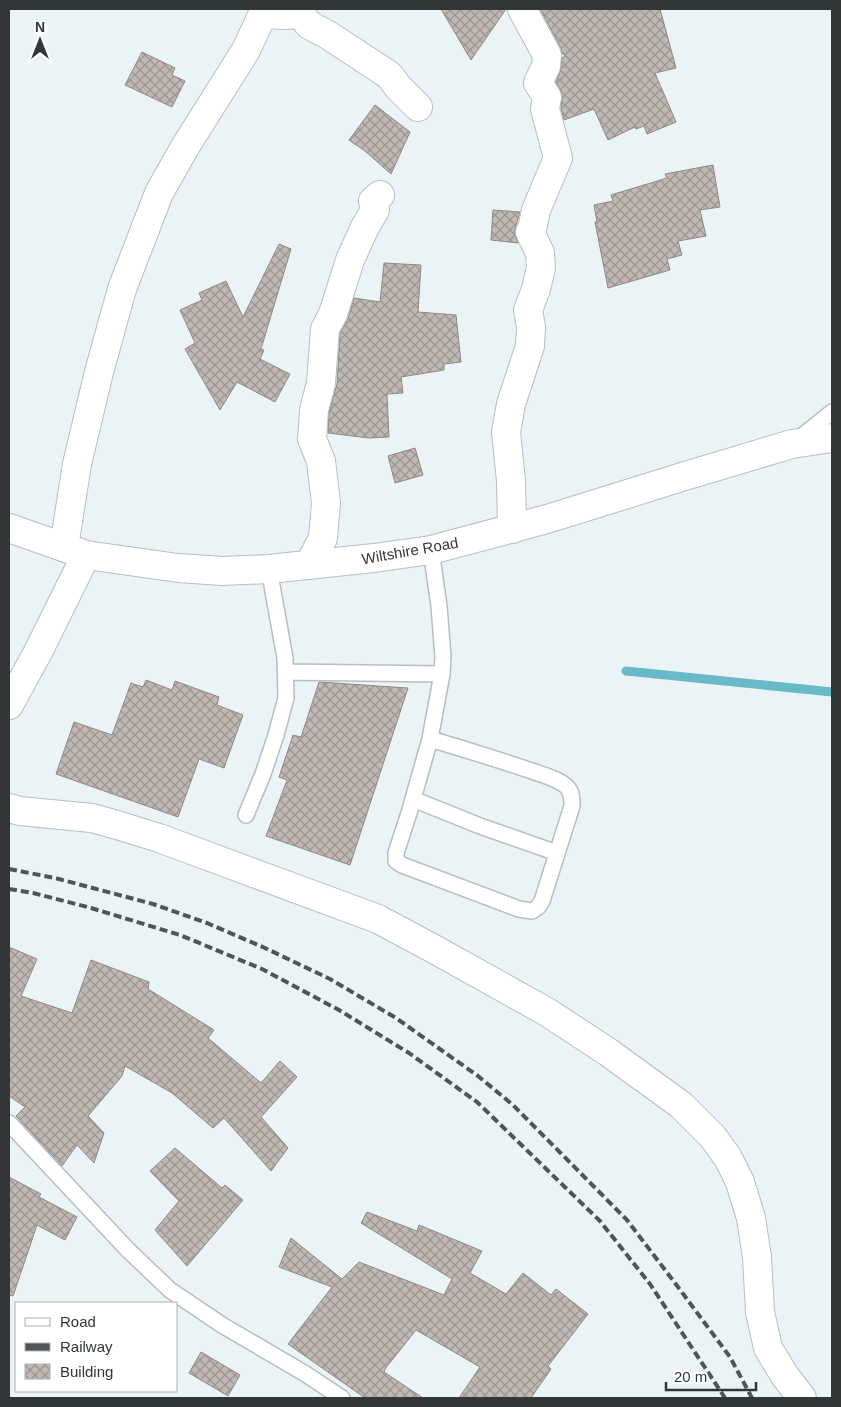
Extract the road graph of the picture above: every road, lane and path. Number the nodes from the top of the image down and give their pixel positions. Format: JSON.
{"nodes":[{"id":1,"x":522,"y":9,"type":"edge"},
{"id":2,"x":264,"y":11,"type":"edge"},
{"id":3,"x":418,"y":107,"type":"dead end"},
{"id":4,"x":380,"y":195,"type":"dead end"},
{"id":5,"x":832,"y":412,"type":"edge"},
{"id":6,"x":832,"y":438,"type":"edge"},
{"id":7,"x":792,"y":444,"type":"junction"},
{"id":8,"x":9,"y":528,"type":"edge"},
{"id":9,"x":512,"y":529,"type":"junction"},
{"id":10,"x":430,"y":550,"type":"junction"},
{"id":11,"x":75,"y":551,"type":"junction"},
{"id":12,"x":309,"y":565,"type":"junction"},
{"id":13,"x":269,"y":569,"type":"junction"},
{"id":14,"x":286,"y":672,"type":"junction"},
{"id":15,"x":442,"y":674,"type":"junction"},
{"id":16,"x":9,"y":705,"type":"edge"},
{"id":17,"x":430,"y":739,"type":"junction"},
{"id":18,"x":413,"y":799,"type":"junction"},
{"id":19,"x":9,"y":808,"type":"edge"},
{"id":20,"x":246,"y":815,"type":"dead end"},
{"id":21,"x":557,"y":853,"type":"junction"},
{"id":22,"x":9,"y":1122,"type":"edge"},
{"id":23,"x":342,"y":1398,"type":"edge"},
{"id":24,"x":802,"y":1398,"type":"edge"}],
"edges":[{"from":1,"to":9,"type":"street"},
{"from":2,"to":3,"type":"street"},
{"from":2,"to":11,"type":"street"},
{"from":4,"to":12,"type":"street"},
{"from":5,"to":7,"type":"lane"},
{"from":6,"to":7,"type":"street","name":"Wiltshire Road"},
{"from":7,"to":9,"type":"street","name":"Wiltshire Road"},
{"from":8,"to":11,"type":"street","name":"Wiltshire Road"},
{"from":9,"to":10,"type":"street","name":"Wiltshire Road"},
{"from":10,"to":12,"type":"street","name":"Wiltshire Road"},
{"from":10,"to":15,"type":"lane"},
{"from":11,"to":13,"type":"street","name":"Wiltshire Road"},
{"from":11,"to":16,"type":"street"},
{"from":12,"to":13,"type":"street","name":"Wiltshire Road"},
{"from":13,"to":14,"type":"lane"},
{"from":14,"to":15,"type":"lane"},
{"from":14,"to":20,"type":"lane"},
{"from":15,"to":17,"type":"lane"},
{"from":17,"to":18,"type":"lane"},
{"from":17,"to":21,"type":"lane"},
{"from":18,"to":21,"type":"lane"},
{"from":18,"to":21,"type":"lane"},
{"from":19,"to":24,"type":"street"},
{"from":22,"to":23,"type":"lane"}]}
